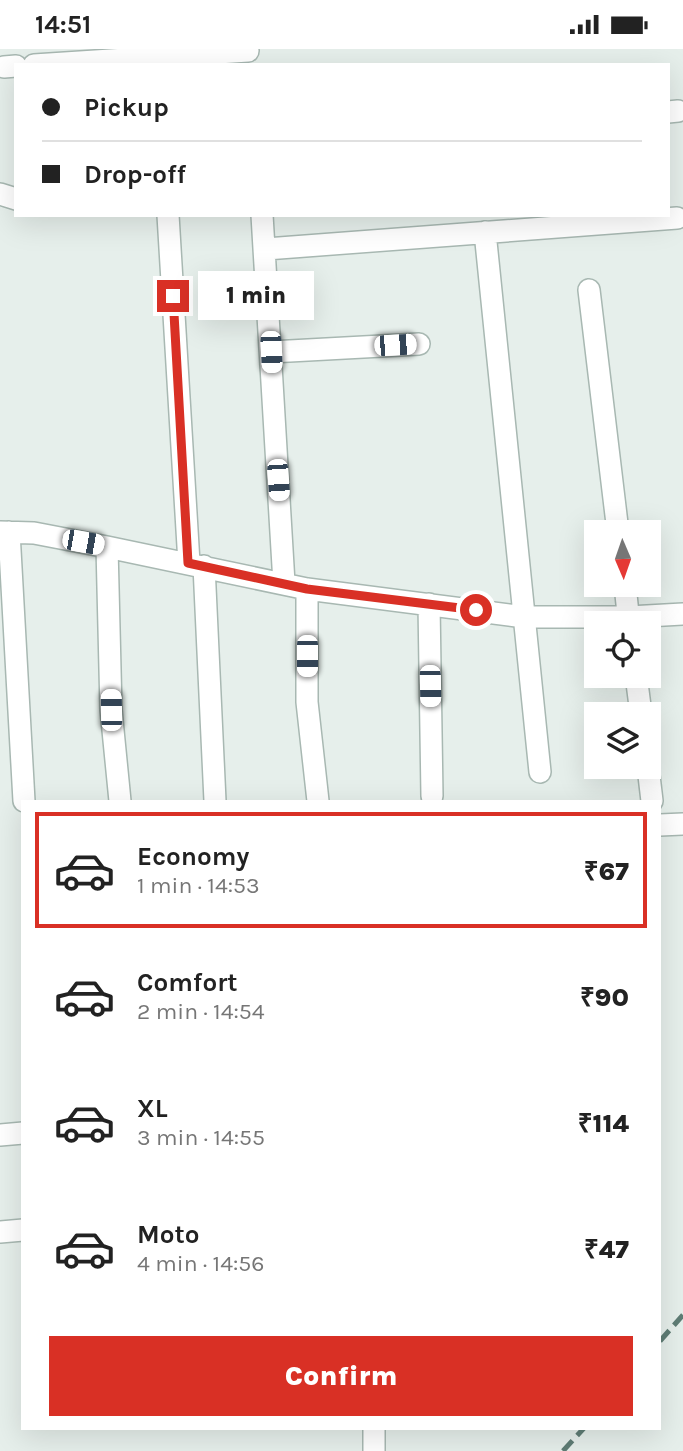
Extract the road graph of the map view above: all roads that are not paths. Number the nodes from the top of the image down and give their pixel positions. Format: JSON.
{"nodes":[{"id":1,"x":248,"y":55,"type":"edge"},
{"id":2,"x":77,"y":63,"type":"edge"},
{"id":3,"x":168,"y":217,"type":"edge"},
{"id":4,"x":262,"y":217,"type":"edge"},
{"id":5,"x":677,"y":218,"type":"dead end"},
{"id":6,"x":485,"y":232,"type":"junction"},
{"id":7,"x":265,"y":249,"type":"junction"},
{"id":8,"x":589,"y":290,"type":"dead end"},
{"id":9,"x":419,"y":344,"type":"dead end"},
{"id":10,"x":271,"y":352,"type":"junction"},
{"id":11,"x":617,"y":520,"type":"edge"},
{"id":12,"x":5,"y":532,"type":"edge"},
{"id":13,"x":107,"y":547,"type":"junction"},
{"id":14,"x":196,"y":565,"type":"junction"},
{"id":15,"x":284,"y":583,"type":"junction"},
{"id":16,"x":307,"y":589,"type":"junction"},
{"id":17,"x":429,"y":604,"type":"junction"},
{"id":18,"x":683,"y":614,"type":"edge"},
{"id":19,"x":661,"y":616,"type":"edge"},
{"id":20,"x":524,"y":617,"type":"junction"},
{"id":21,"x":584,"y":619,"type":"edge"},
{"id":22,"x":540,"y":772,"type":"dead end"},
{"id":23,"x":649,"y":779,"type":"edge"},
{"id":24,"x":432,"y":796,"type":"dead end"},
{"id":25,"x":24,"y":800,"type":"edge"},
{"id":26,"x":120,"y":800,"type":"edge"},
{"id":27,"x":215,"y":800,"type":"edge"},
{"id":28,"x":318,"y":800,"type":"edge"},
{"id":29,"x":652,"y":800,"type":"edge"},
{"id":30,"x":683,"y":824,"type":"edge"},
{"id":31,"x":661,"y":825,"type":"edge"},
{"id":32,"x":21,"y":1133,"type":"edge"},
{"id":33,"x":0,"y":1135,"type":"edge"},
{"id":34,"x":21,"y":1230,"type":"edge"},
{"id":35,"x":0,"y":1231,"type":"edge"},
{"id":36,"x":373,"y":1430,"type":"edge"},
{"id":37,"x":374,"y":1451,"type":"edge"}],
"edges":[{"from":1,"to":2,"type":"street"},
{"from":3,"to":14,"type":"street"},
{"from":4,"to":7,"type":"street"},
{"from":5,"to":6,"type":"street"},
{"from":6,"to":7,"type":"street"},
{"from":6,"to":20,"type":"street"},
{"from":7,"to":10,"type":"street"},
{"from":8,"to":11,"type":"street"},
{"from":9,"to":10,"type":"street"},
{"from":10,"to":15,"type":"street"},
{"from":12,"to":13,"type":"street"},
{"from":12,"to":25,"type":"street"},
{"from":13,"to":14,"type":"street"},
{"from":13,"to":26,"type":"street"},
{"from":14,"to":15,"type":"street"},
{"from":14,"to":27,"type":"street"},
{"from":15,"to":16,"type":"street"},
{"from":16,"to":17,"type":"street"},
{"from":16,"to":28,"type":"street"},
{"from":17,"to":20,"type":"street"},
{"from":17,"to":24,"type":"street"},
{"from":18,"to":19,"type":"street"},
{"from":20,"to":21,"type":"street"},
{"from":20,"to":22,"type":"street"},
{"from":23,"to":29,"type":"street"},
{"from":30,"to":31,"type":"street"},
{"from":32,"to":33,"type":"street"},
{"from":34,"to":35,"type":"street"},
{"from":36,"to":37,"type":"street"}]}
